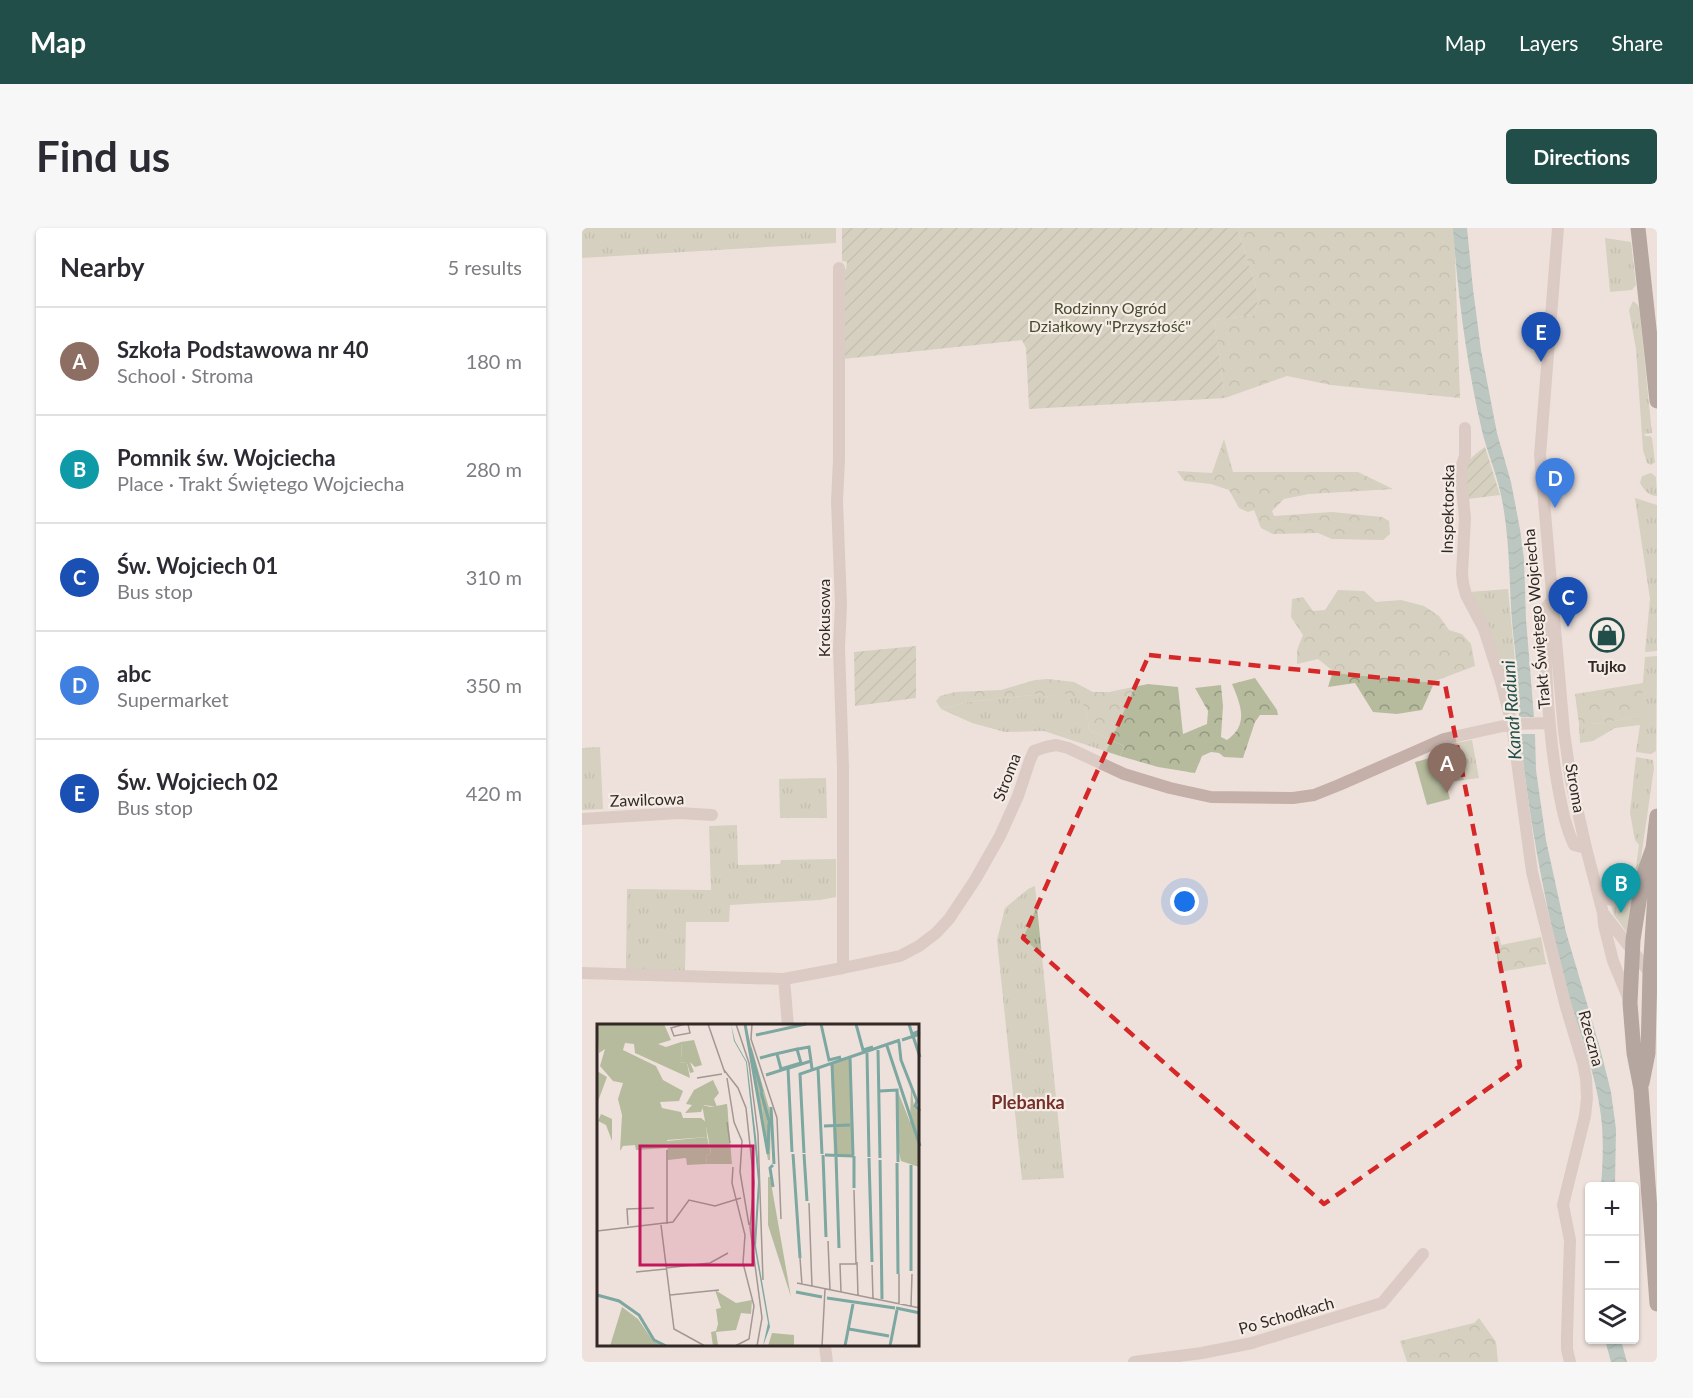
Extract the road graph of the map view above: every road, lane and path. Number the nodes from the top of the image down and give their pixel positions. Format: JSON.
{"nodes":[{"id":1,"x":1558,"y":228,"type":"edge"},
{"id":2,"x":1638,"y":228,"type":"edge"},
{"id":3,"x":839,"y":268,"type":"dead end"},
{"id":4,"x":1657,"y":401,"type":"edge"},
{"id":5,"x":1465,"y":428,"type":"dead end"},
{"id":6,"x":1552,"y":600,"type":"junction"},
{"id":7,"x":1543,"y":723,"type":"junction"},
{"id":8,"x":1515,"y":724,"type":"junction"},
{"id":9,"x":712,"y":815,"type":"dead end"},
{"id":10,"x":1657,"y":816,"type":"edge"},
{"id":11,"x":582,"y":819,"type":"edge"},
{"id":12,"x":1586,"y":848,"type":"junction"},
{"id":13,"x":1653,"y":848,"type":"junction"},
{"id":14,"x":1641,"y":894,"type":"junction"},
{"id":15,"x":1599,"y":896,"type":"junction"},
{"id":16,"x":1603,"y":913,"type":"junction"},
{"id":17,"x":1632,"y":950,"type":"junction"},
{"id":18,"x":843,"y":968,"type":"junction"},
{"id":19,"x":582,"y":973,"type":"edge"},
{"id":20,"x":1650,"y":973,"type":"junction"},
{"id":21,"x":784,"y":979,"type":"junction"},
{"id":22,"x":1630,"y":1003,"type":"junction"},
{"id":23,"x":788,"y":1024,"type":"edge"},
{"id":24,"x":1641,"y":1089,"type":"junction"},
{"id":25,"x":1423,"y":1254,"type":"dead end"},
{"id":26,"x":1657,"y":1304,"type":"edge"},
{"id":27,"x":825,"y":1347,"type":"edge"},
{"id":28,"x":827,"y":1362,"type":"edge"},
{"id":29,"x":1134,"y":1362,"type":"edge"},
{"id":30,"x":1570,"y":1362,"type":"edge"}],
"edges":[{"from":1,"to":6,"type":"street","name":"Trakt Świętego Wojciecha"},
{"from":2,"to":4,"type":"main road"},
{"from":3,"to":18,"type":"street","name":"Krokusowa"},
{"from":5,"to":8,"type":"street","name":"Inspektorska"},
{"from":6,"to":7,"type":"street","name":"Stroma"},
{"from":6,"to":12,"type":"street","name":"Trakt Świętego Wojciecha"},
{"from":7,"to":8,"type":"street","name":"Stroma"},
{"from":7,"to":12,"type":"street","name":"Stroma"},
{"from":8,"to":18,"type":"street","name":"Stroma"},
{"from":8,"to":30,"type":"street","name":"Rzeczna"},
{"from":9,"to":11,"type":"street","name":"Zawilcowa"},
{"from":10,"to":13,"type":"main road","name":"Trakt Świętego Wojciecha"},
{"from":12,"to":15,"type":"street","name":"Trakt Świętego Wojciecha"},
{"from":13,"to":14,"type":"main road","name":"Trakt Świętego Wojciecha"},
{"from":13,"to":20,"type":"main road","name":"Trakt Świętego Wojciecha"},
{"from":14,"to":15,"type":"street"},
{"from":14,"to":17,"type":"main road","name":"Trakt Świętego Wojciecha"},
{"from":15,"to":16,"type":"street","name":"Trakt Świętego Wojciecha"},
{"from":16,"to":17,"type":"street","name":"Trakt Świętego Wojciecha"},
{"from":16,"to":22,"type":"street","name":"Trakt Świętego Wojciecha"},
{"from":17,"to":20,"type":"street","name":"Trakt Świętego Wojciecha"},
{"from":17,"to":22,"type":"main road","name":"Trakt Świętego Wojciecha"},
{"from":18,"to":21,"type":"street","name":"Stroma"},
{"from":19,"to":21,"type":"street","name":"Stroma"},
{"from":20,"to":24,"type":"main road","name":"Trakt Świętego Wojciecha"},
{"from":21,"to":23,"type":"street"},
{"from":22,"to":24,"type":"main road","name":"Trakt Świętego Wojciecha"},
{"from":24,"to":26,"type":"main road","name":"Trakt Świętego Wojciecha"},
{"from":25,"to":29,"type":"street","name":"Po Schodkach"},
{"from":27,"to":28,"type":"street"}]}
